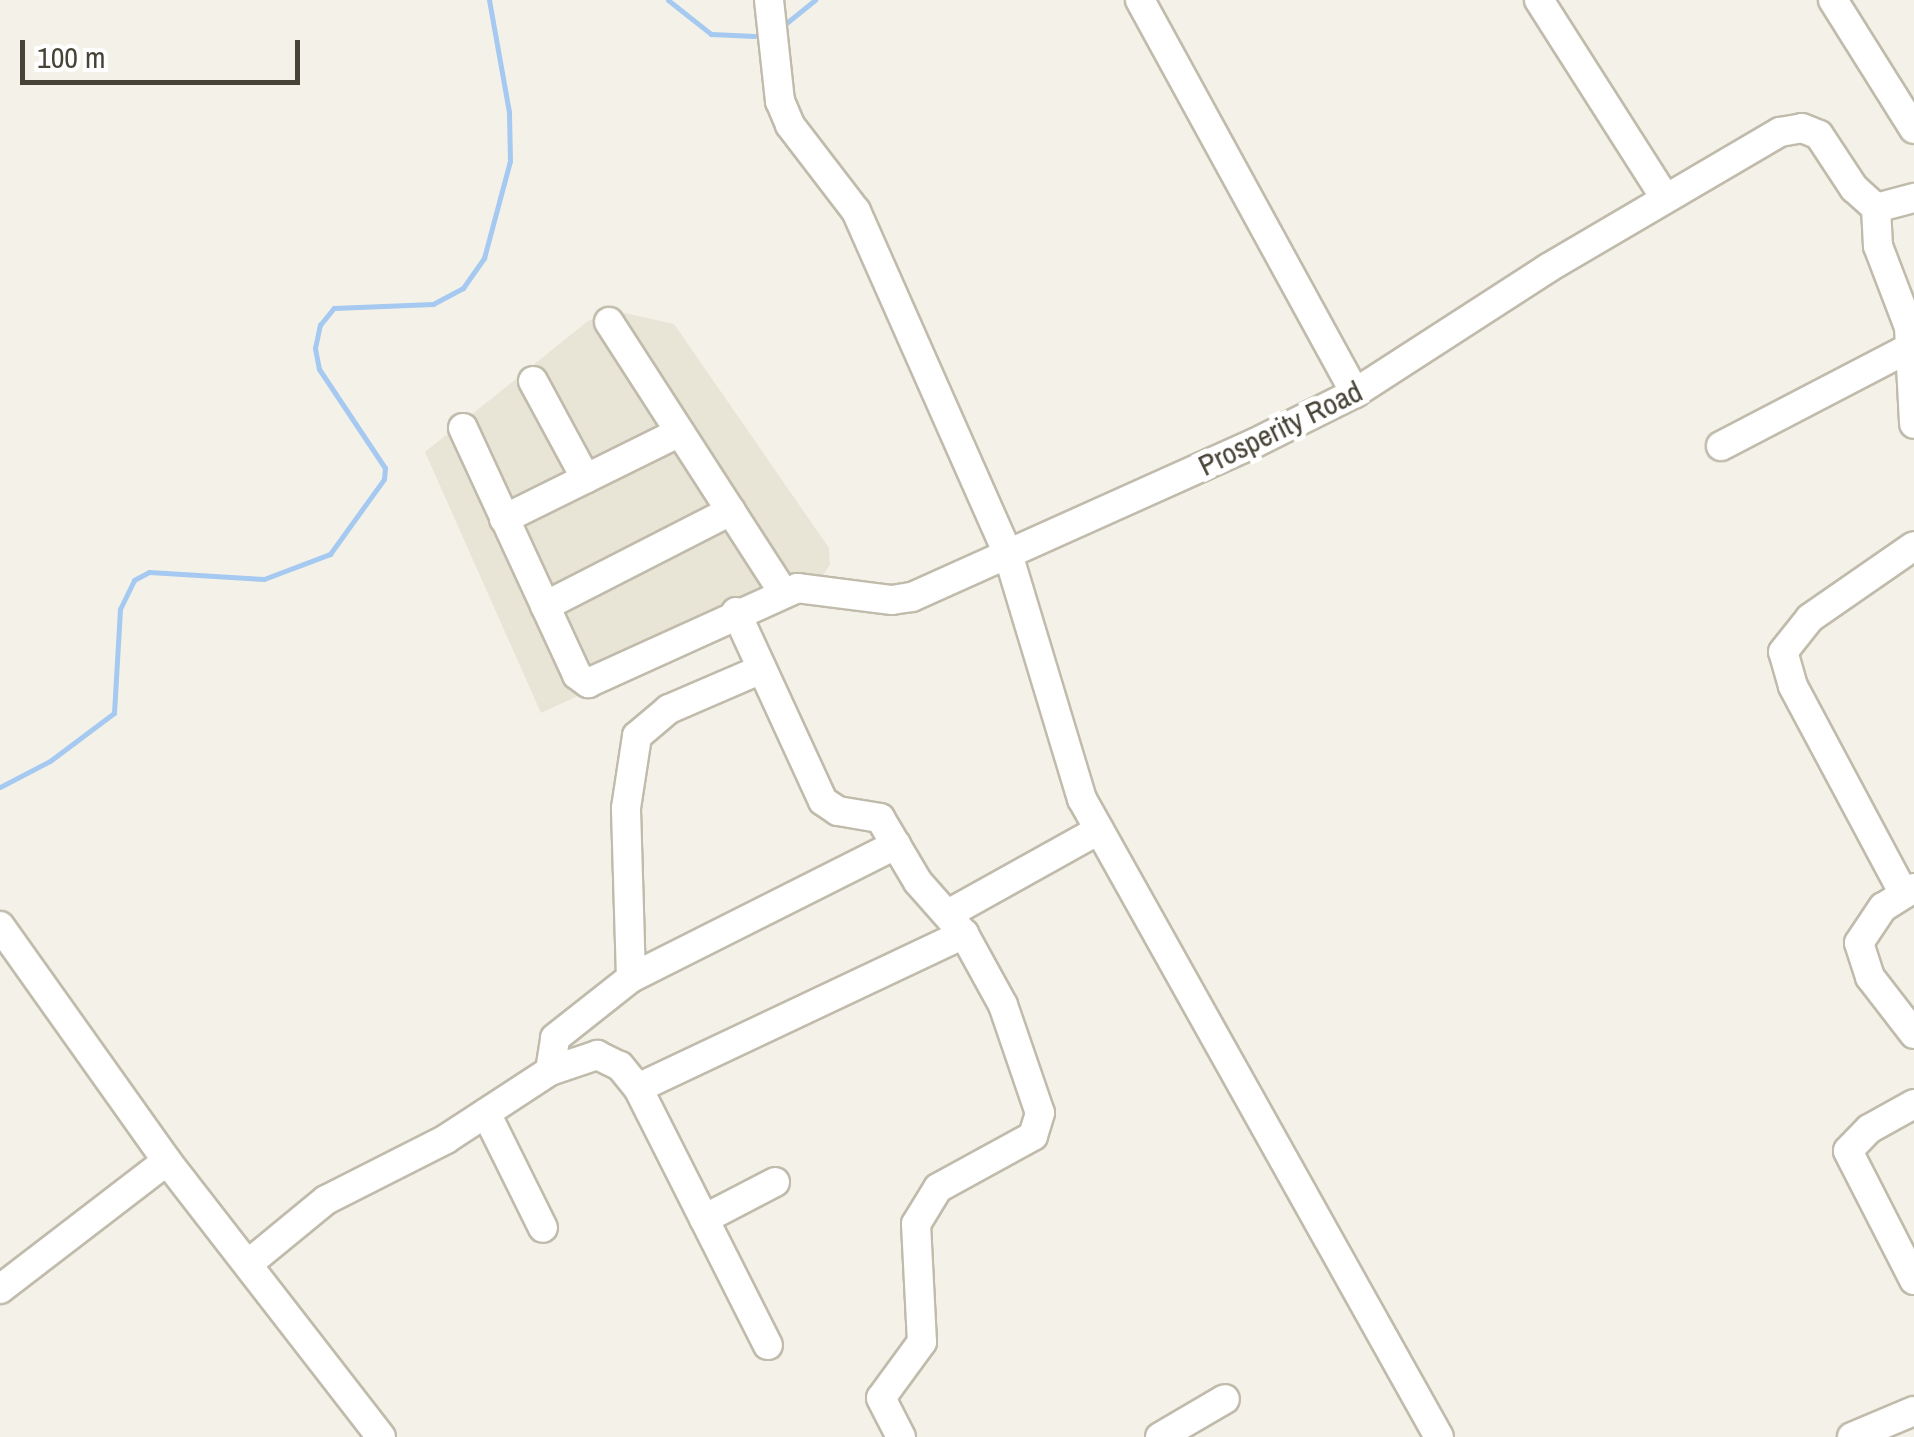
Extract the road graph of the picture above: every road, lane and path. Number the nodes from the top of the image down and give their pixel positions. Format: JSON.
{"nodes":[{"id":1,"x":769,"y":0,"type":"edge"},
{"id":2,"x":1140,"y":0,"type":"edge"},
{"id":3,"x":1539,"y":0,"type":"edge"},
{"id":4,"x":1833,"y":0,"type":"edge"},
{"id":5,"x":1914,"y":129,"type":"edge"},
{"id":6,"x":1665,"y":198,"type":"junction"},
{"id":7,"x":1914,"y":198,"type":"edge"},
{"id":8,"x":1876,"y":208,"type":"junction"},
{"id":9,"x":609,"y":322,"type":"dead end"},
{"id":10,"x":1911,"y":346,"type":"junction"},
{"id":11,"x":533,"y":382,"type":"dead end"},
{"id":12,"x":1355,"y":393,"type":"junction"},
{"id":13,"x":1914,"y":424,"type":"edge"},
{"id":14,"x":463,"y":428,"type":"dead end"},
{"id":15,"x":680,"y":432,"type":"junction"},
{"id":16,"x":1721,"y":446,"type":"dead end"},
{"id":17,"x":586,"y":478,"type":"junction"},
{"id":18,"x":731,"y":511,"type":"junction"},
{"id":19,"x":504,"y":519,"type":"junction"},
{"id":20,"x":1914,"y":546,"type":"edge"},
{"id":21,"x":1008,"y":554,"type":"junction"},
{"id":22,"x":783,"y":592,"type":"junction"},
{"id":23,"x":545,"y":606,"type":"junction"},
{"id":24,"x":736,"y":612,"type":"junction"},
{"id":25,"x":762,"y":670,"type":"junction"},
{"id":26,"x":1099,"y":830,"type":"junction"},
{"id":27,"x":896,"y":845,"type":"junction"},
{"id":28,"x":1909,"y":891,"type":"edge"},
{"id":29,"x":956,"y":924,"type":"junction"},
{"id":30,"x":0,"y":926,"type":"edge"},
{"id":31,"x":631,"y":978,"type":"junction"},
{"id":32,"x":1914,"y":1034,"type":"edge"},
{"id":33,"x":550,"y":1070,"type":"junction"},
{"id":34,"x":638,"y":1088,"type":"junction"},
{"id":35,"x":1914,"y":1104,"type":"edge"},
{"id":36,"x":486,"y":1113,"type":"junction"},
{"id":37,"x":167,"y":1161,"type":"junction"},
{"id":38,"x":775,"y":1182,"type":"dead end"},
{"id":39,"x":704,"y":1219,"type":"junction"},
{"id":40,"x":543,"y":1228,"type":"dead end"},
{"id":41,"x":295,"y":1248,"type":"dead end"},
{"id":42,"x":251,"y":1268,"type":"junction"},
{"id":43,"x":1914,"y":1280,"type":"edge"},
{"id":44,"x":0,"y":1290,"type":"edge"},
{"id":45,"x":768,"y":1345,"type":"dead end"},
{"id":46,"x":1225,"y":1399,"type":"dead end"},
{"id":47,"x":1914,"y":1411,"type":"edge"},
{"id":48,"x":381,"y":1437,"type":"edge"},
{"id":49,"x":901,"y":1437,"type":"edge"},
{"id":50,"x":1160,"y":1437,"type":"edge"},
{"id":51,"x":1439,"y":1437,"type":"edge"},
{"id":52,"x":1852,"y":1437,"type":"edge"}],
"edges":[{"from":1,"to":21,"type":"street"},
{"from":2,"to":12,"type":"street"},
{"from":3,"to":6,"type":"street"},
{"from":4,"to":5,"type":"street"},
{"from":6,"to":8,"type":"street","name":"Prosperity Road"},
{"from":6,"to":12,"type":"street","name":"Prosperity Road"},
{"from":7,"to":8,"type":"street"},
{"from":8,"to":10,"type":"street"},
{"from":9,"to":15,"type":"street"},
{"from":10,"to":13,"type":"street"},
{"from":10,"to":16,"type":"street"},
{"from":11,"to":17,"type":"street"},
{"from":12,"to":21,"type":"street","name":"Prosperity Road"},
{"from":14,"to":19,"type":"street"},
{"from":15,"to":17,"type":"street"},
{"from":15,"to":18,"type":"street"},
{"from":17,"to":19,"type":"street"},
{"from":18,"to":22,"type":"street"},
{"from":18,"to":23,"type":"street"},
{"from":19,"to":23,"type":"street"},
{"from":20,"to":28,"type":"street"},
{"from":21,"to":22,"type":"street","name":"Prosperity Road"},
{"from":21,"to":26,"type":"street"},
{"from":22,"to":24,"type":"street","name":"Prosperity Road"},
{"from":23,"to":24,"type":"street","name":"Prosperity Road"},
{"from":24,"to":25,"type":"street"},
{"from":25,"to":27,"type":"street"},
{"from":25,"to":31,"type":"street"},
{"from":26,"to":29,"type":"street"},
{"from":26,"to":51,"type":"street"},
{"from":27,"to":29,"type":"street"},
{"from":27,"to":31,"type":"street"},
{"from":28,"to":32,"type":"street"},
{"from":29,"to":34,"type":"street"},
{"from":29,"to":49,"type":"street"},
{"from":30,"to":37,"type":"street"},
{"from":31,"to":33,"type":"street"},
{"from":33,"to":34,"type":"street"},
{"from":33,"to":36,"type":"street"},
{"from":34,"to":39,"type":"street"},
{"from":35,"to":43,"type":"street"},
{"from":36,"to":40,"type":"street"},
{"from":36,"to":42,"type":"street"},
{"from":37,"to":42,"type":"street"},
{"from":37,"to":44,"type":"street"},
{"from":38,"to":39,"type":"street"},
{"from":39,"to":45,"type":"street"},
{"from":41,"to":42,"type":"street"},
{"from":42,"to":48,"type":"street"},
{"from":46,"to":50,"type":"street"},
{"from":47,"to":52,"type":"street"}]}
